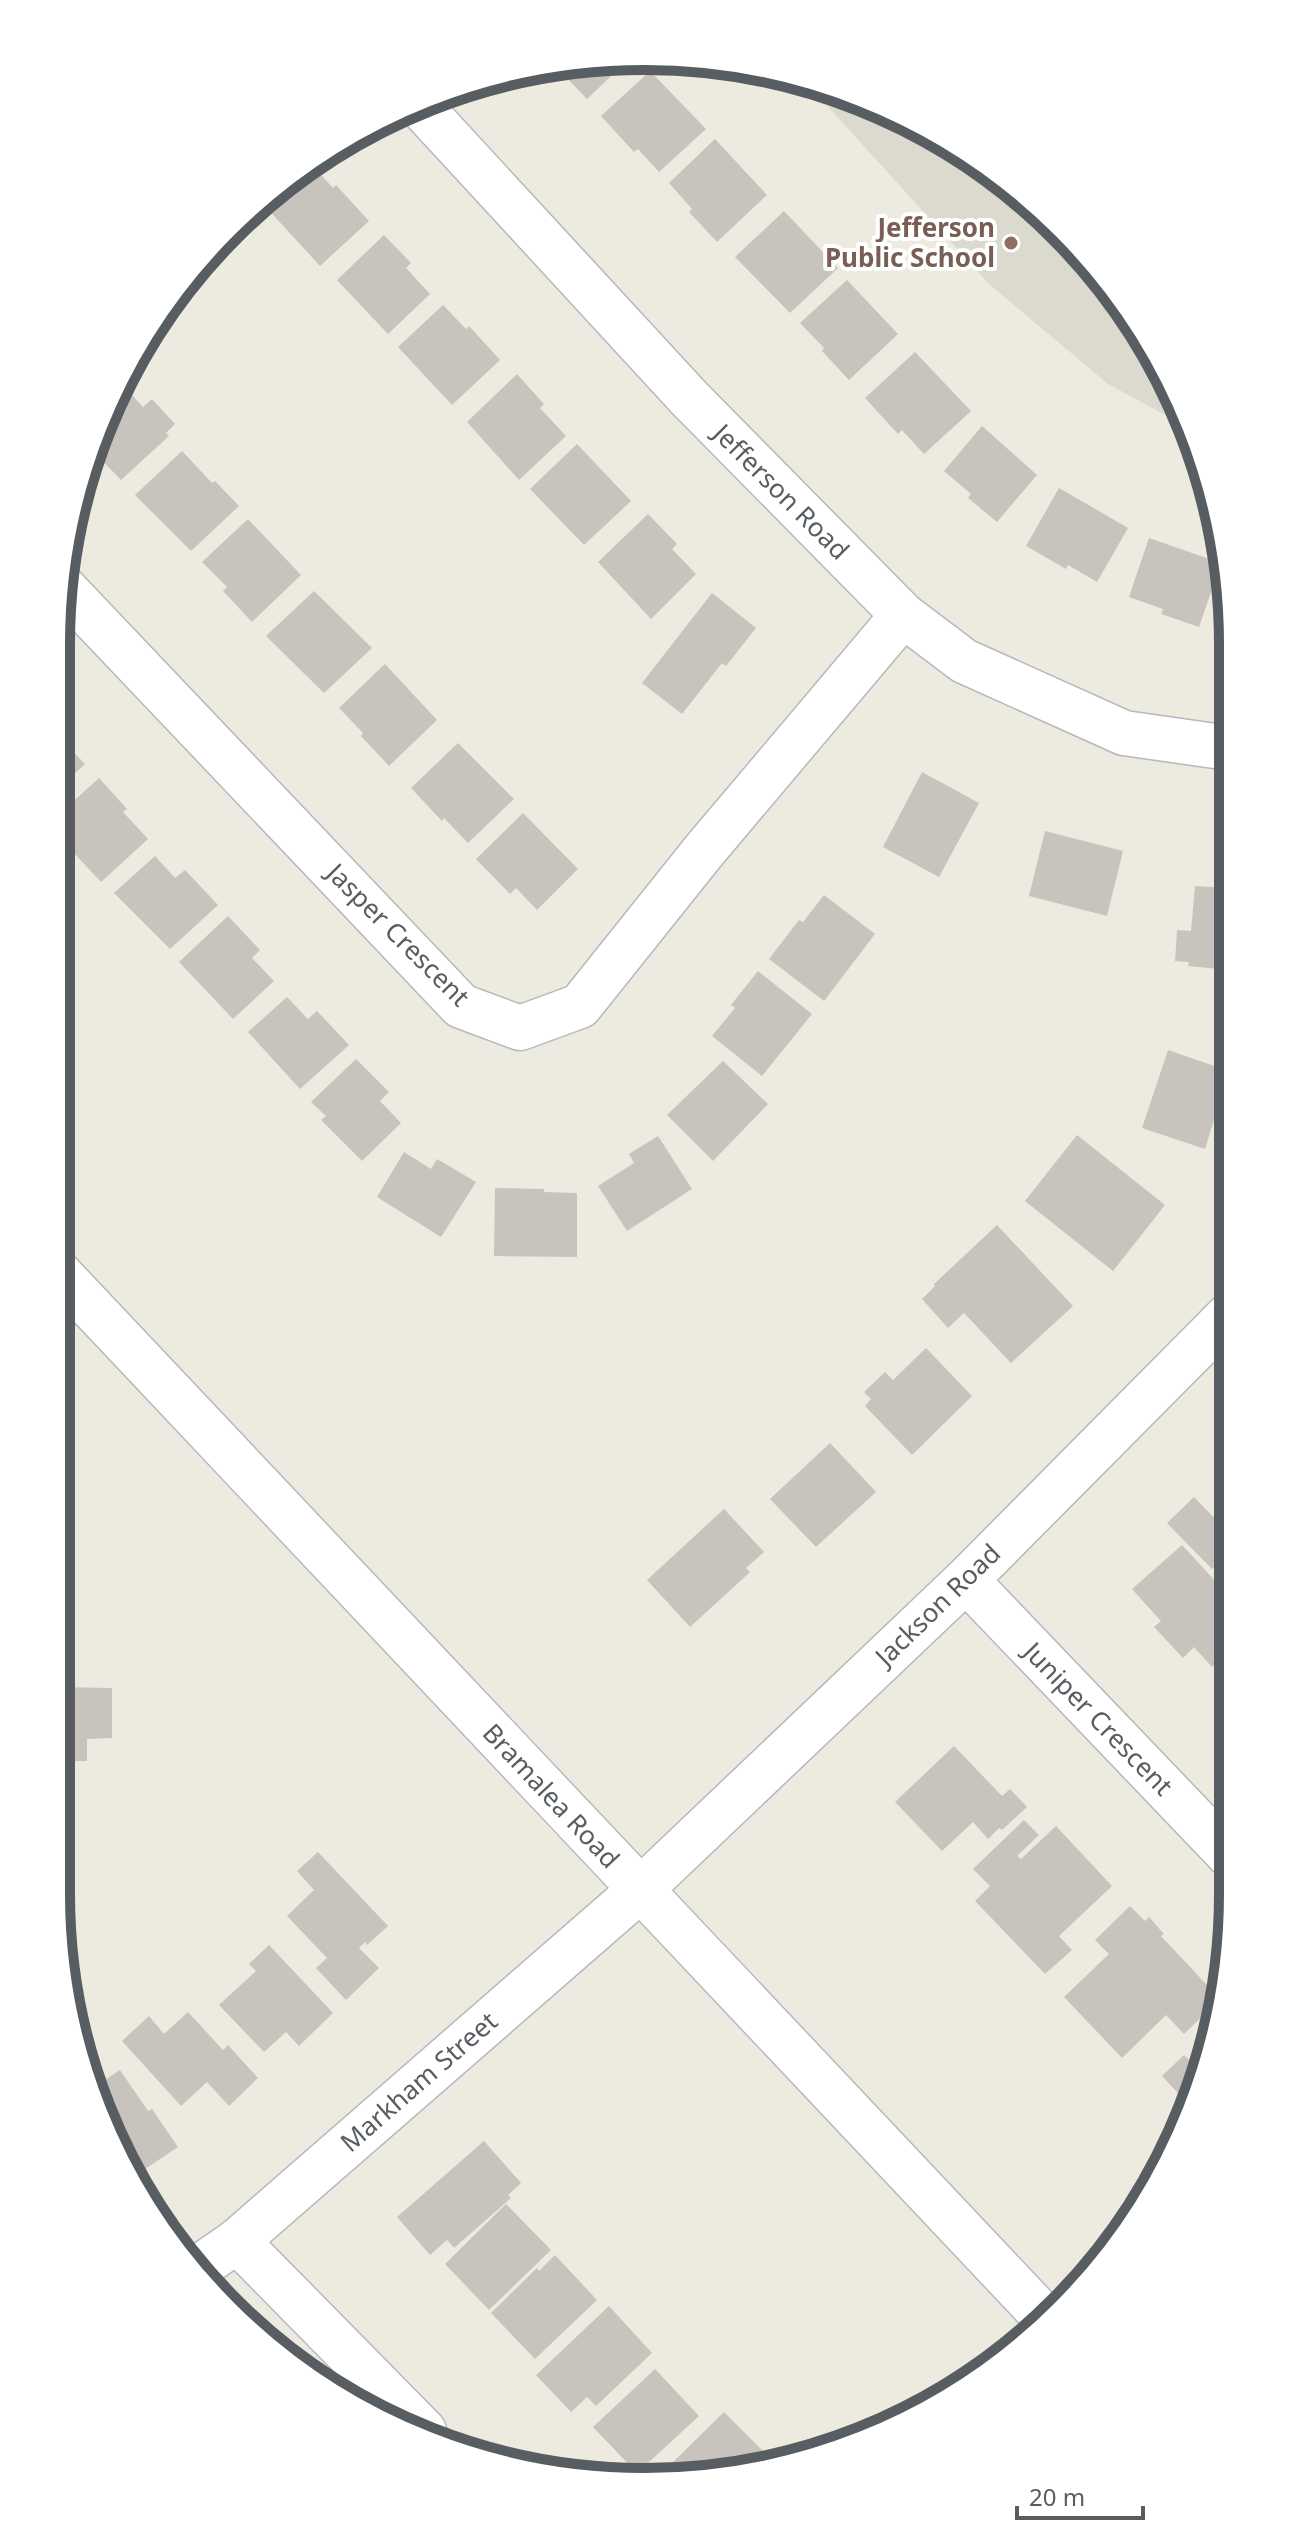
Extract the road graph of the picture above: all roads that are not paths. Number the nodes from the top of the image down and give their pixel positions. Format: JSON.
{"nodes":[{"id":1,"x":427,"y":113,"type":"edge"},
{"id":2,"x":72,"y":597,"type":"edge"},
{"id":3,"x":903,"y":615,"type":"junction"},
{"id":4,"x":1219,"y":747,"type":"edge"},
{"id":5,"x":70,"y":1285,"type":"edge"},
{"id":6,"x":1219,"y":1325,"type":"edge"},
{"id":7,"x":966,"y":1580,"type":"junction"},
{"id":8,"x":1219,"y":1844,"type":"edge"},
{"id":9,"x":640,"y":1890,"type":"junction"},
{"id":10,"x":237,"y":2241,"type":"junction"},
{"id":11,"x":205,"y":2263,"type":"edge"},
{"id":12,"x":1039,"y":2311,"type":"edge"},
{"id":13,"x":411,"y":2418,"type":"edge"}],
"edges":[{"from":1,"to":3,"type":"street","name":"Jefferson Road"},
{"from":2,"to":3,"type":"street","name":"Jasper Crescent"},
{"from":3,"to":4,"type":"street","name":"Jefferson Road"},
{"from":5,"to":9,"type":"street","name":"Bramalea Road"},
{"from":6,"to":7,"type":"street","name":"Jackson Road"},
{"from":7,"to":8,"type":"street","name":"Juniper Crescent"},
{"from":7,"to":9,"type":"street","name":"Jackson Road"},
{"from":9,"to":10,"type":"street","name":"Markham Street"},
{"from":9,"to":12,"type":"street","name":"Bramalea Road"},
{"from":10,"to":11,"type":"street","name":"Markham Street"},
{"from":10,"to":13,"type":"street"}]}
